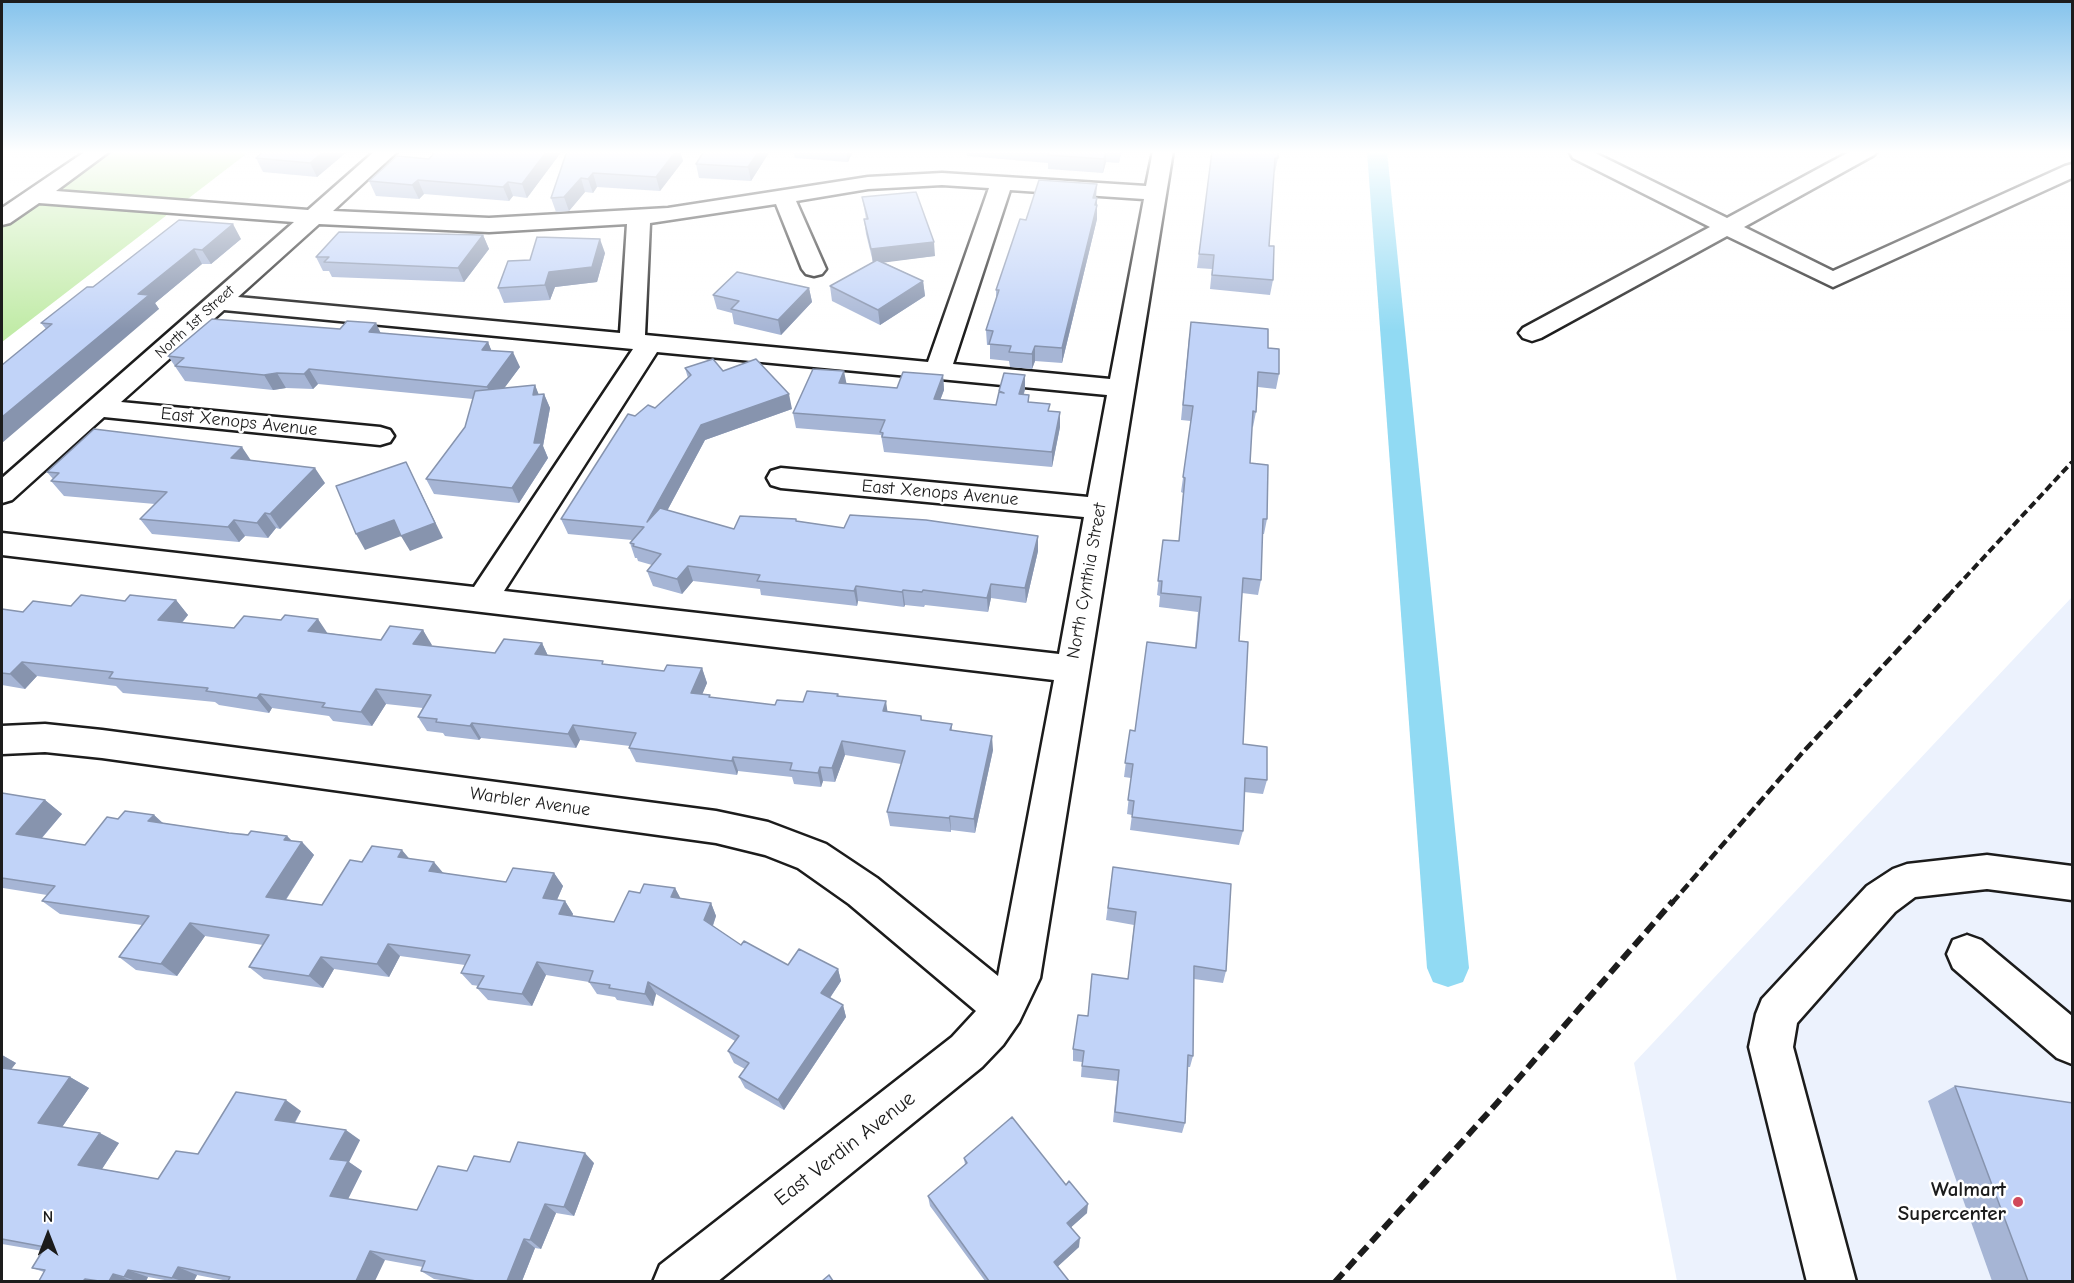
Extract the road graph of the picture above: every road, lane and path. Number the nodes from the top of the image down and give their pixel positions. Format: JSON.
{"nodes":[{"id":1,"x":232,"y":211,"type":"edge"},
{"id":2,"x":321,"y":211,"type":"edge"},
{"id":3,"x":693,"y":211,"type":"edge"},
{"id":4,"x":789,"y":211,"type":"edge"},
{"id":5,"x":992,"y":211,"type":"edge"},
{"id":6,"x":1153,"y":211,"type":"edge"},
{"id":7,"x":1695,"y":211,"type":"edge"},
{"id":8,"x":1757,"y":211,"type":"edge"},
{"id":9,"x":1983,"y":211,"type":"edge"},
{"id":10,"x":314,"y":217,"type":"junction"},
{"id":11,"x":639,"y":217,"type":"junction"},
{"id":12,"x":1727,"y":227,"type":"junction"},
{"id":13,"x":814,"y":269,"type":"dead end"},
{"id":14,"x":218,"y":302,"type":"junction"},
{"id":15,"x":1532,"y":333,"type":"dead end"},
{"id":16,"x":641,"y":342,"type":"junction"},
{"id":17,"x":938,"y":370,"type":"junction"},
{"id":18,"x":1121,"y":388,"type":"junction"},
{"id":19,"x":98,"y":408,"type":"junction"},
{"id":20,"x":380,"y":436,"type":"dead end"},
{"id":21,"x":781,"y":478,"type":"dead end"},
{"id":22,"x":2,"y":493,"type":"edge"},
{"id":23,"x":1100,"y":508,"type":"junction"},
{"id":24,"x":2,"y":544,"type":"edge"},
{"id":25,"x":482,"y":600,"type":"junction"},
{"id":26,"x":1072,"y":669,"type":"junction"},
{"id":27,"x":2,"y":740,"type":"edge"},
{"id":28,"x":2073,"y":883,"type":"edge"},
{"id":29,"x":1967,"y":954,"type":"dead end"},
{"id":30,"x":1004,"y":1008,"type":"junction"},
{"id":31,"x":2073,"y":1043,"type":"edge"},
{"id":32,"x":677,"y":1281,"type":"edge"},
{"id":33,"x":1832,"y":1281,"type":"edge"}],
"edges":[{"from":1,"to":10,"type":"street"},
{"from":2,"to":10,"type":"street","name":"North 1st Street"},
{"from":3,"to":11,"type":"street"},
{"from":4,"to":13,"type":"street"},
{"from":5,"to":17,"type":"street"},
{"from":6,"to":18,"type":"street","name":"North Cynthia Street"},
{"from":7,"to":12,"type":"street"},
{"from":8,"to":12,"type":"street"},
{"from":9,"to":12,"type":"street"},
{"from":10,"to":11,"type":"street"},
{"from":10,"to":14,"type":"street","name":"North 1st Street"},
{"from":11,"to":16,"type":"street"},
{"from":12,"to":15,"type":"street"},
{"from":14,"to":16,"type":"street"},
{"from":14,"to":19,"type":"street","name":"North 1st Street"},
{"from":16,"to":17,"type":"street"},
{"from":16,"to":25,"type":"street"},
{"from":17,"to":18,"type":"street"},
{"from":18,"to":23,"type":"street","name":"North Cynthia Street"},
{"from":19,"to":20,"type":"street","name":"East Xenops Avenue"},
{"from":19,"to":22,"type":"street","name":"North 1st Street"},
{"from":21,"to":23,"type":"street","name":"East Xenops Avenue"},
{"from":23,"to":26,"type":"street","name":"North Cynthia Street"},
{"from":24,"to":25,"type":"street"},
{"from":25,"to":26,"type":"street"},
{"from":26,"to":30,"type":"street","name":"North Cynthia Street"},
{"from":27,"to":30,"type":"street","name":"Warbler Avenue"},
{"from":28,"to":33,"type":"street"},
{"from":29,"to":31,"type":"street"},
{"from":30,"to":32,"type":"street","name":"East Verdin Avenue"}]}
